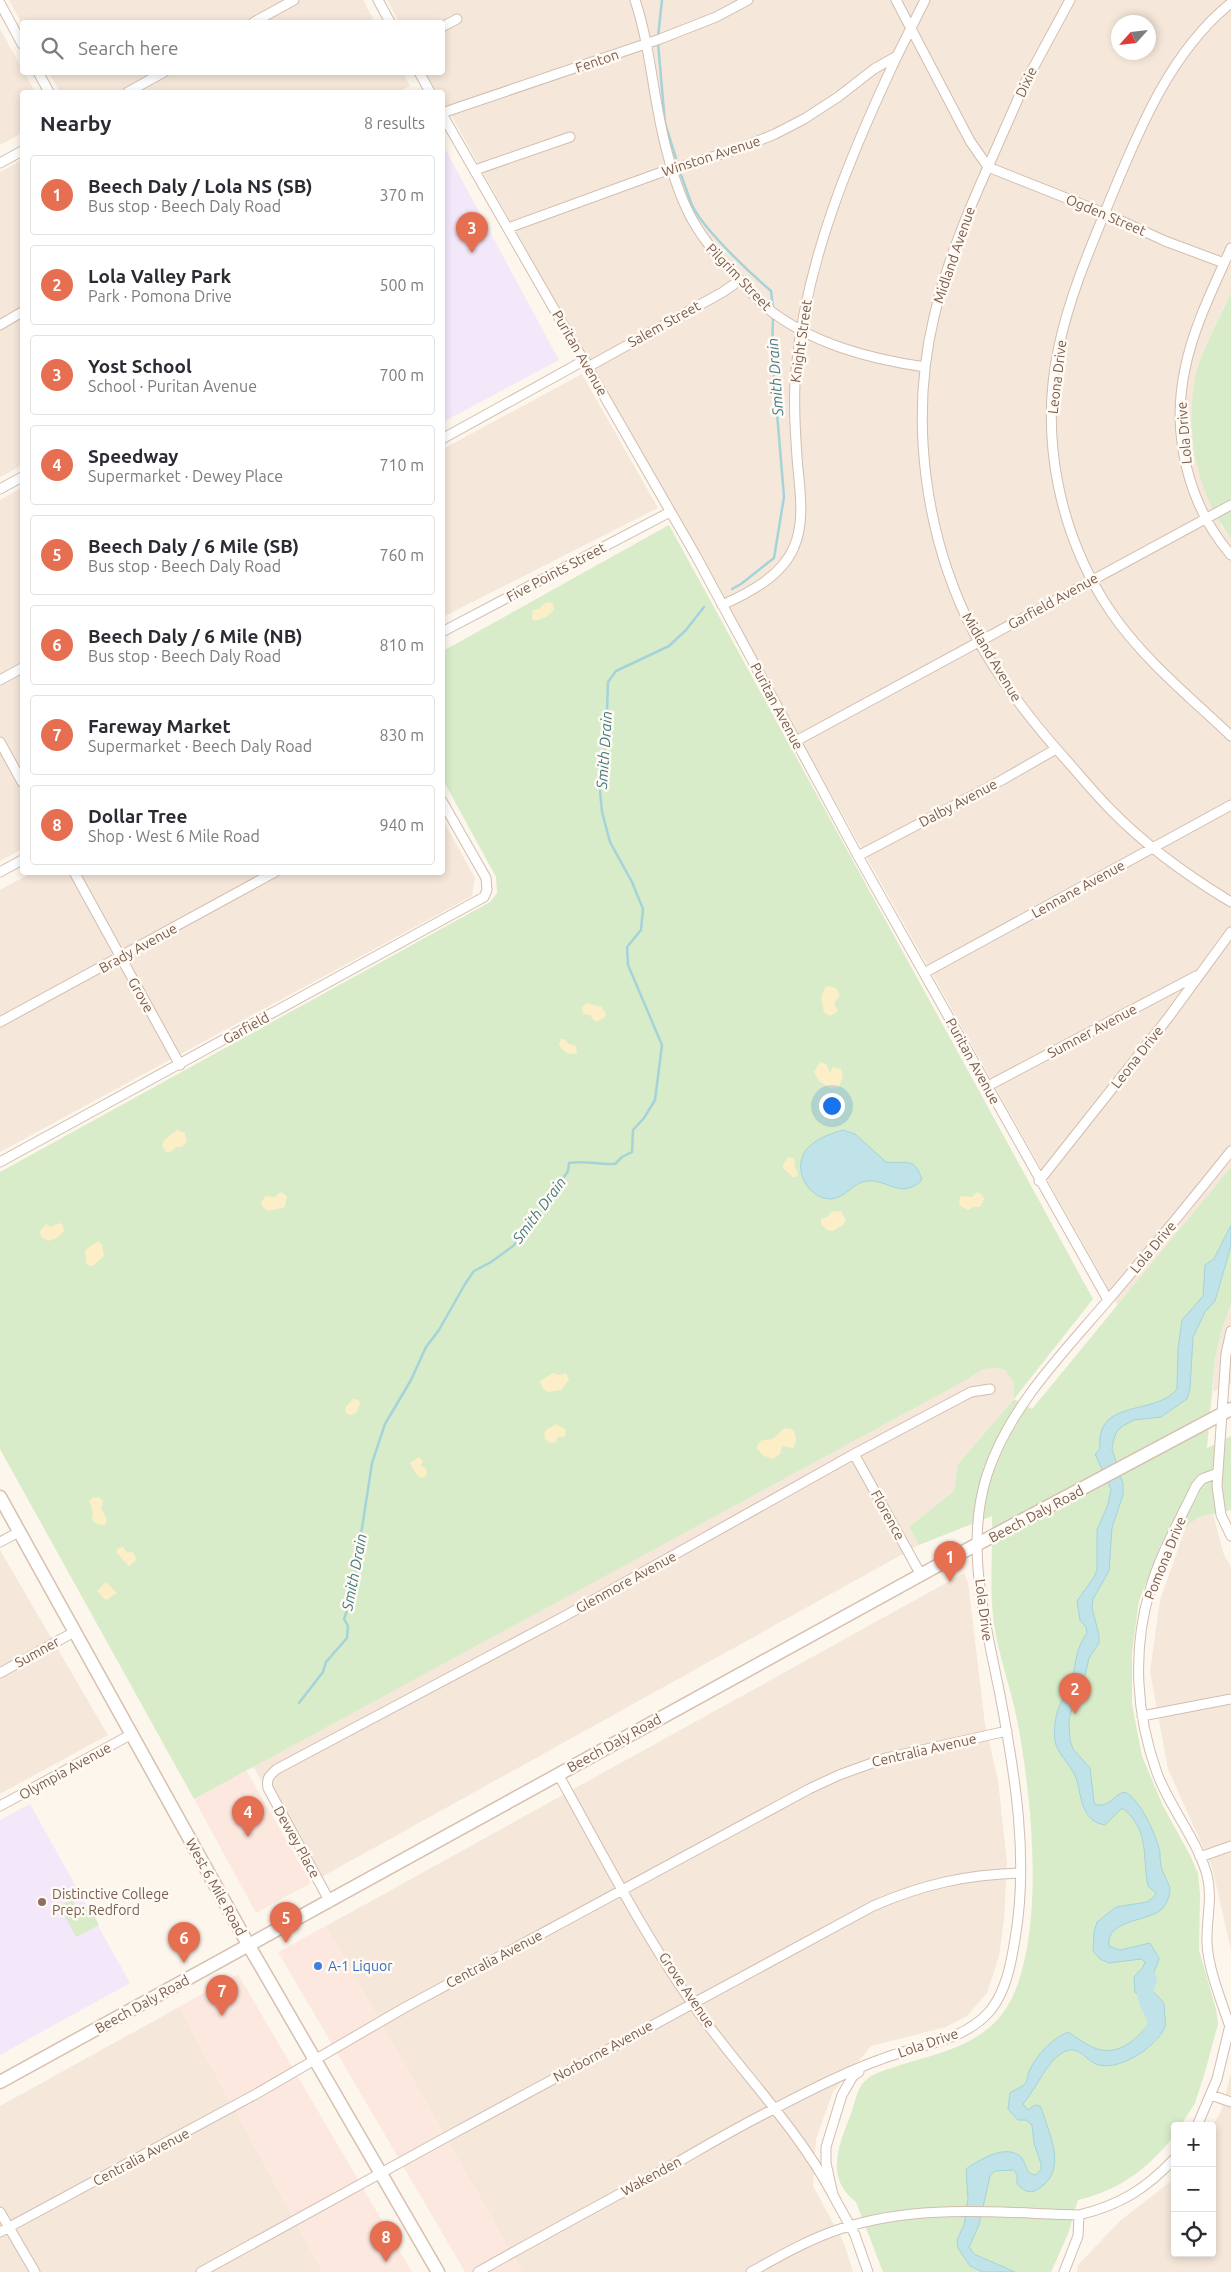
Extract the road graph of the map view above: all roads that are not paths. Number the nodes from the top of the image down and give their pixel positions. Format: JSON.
{"nodes":[{"id":1,"x":294,"y":0,"type":"edge"},
{"id":2,"x":378,"y":0,"type":"edge"},
{"id":3,"x":635,"y":0,"type":"edge"},
{"id":4,"x":748,"y":0,"type":"edge"},
{"id":5,"x":896,"y":0,"type":"edge"},
{"id":6,"x":924,"y":0,"type":"edge"},
{"id":7,"x":1070,"y":0,"type":"edge"},
{"id":8,"x":0,"y":3,"type":"edge"},
{"id":9,"x":1231,"y":3,"type":"edge"},
{"id":10,"x":457,"y":18,"type":"dead end"},
{"id":11,"x":258,"y":20,"type":"edge"},
{"id":12,"x":389,"y":20,"type":"edge"},
{"id":13,"x":445,"y":25,"type":"edge"},
{"id":14,"x":911,"y":28,"type":"junction"},
{"id":15,"x":20,"y":40,"type":"edge"},
{"id":16,"x":645,"y":44,"type":"junction"},
{"id":17,"x":897,"y":56,"type":"junction"},
{"id":18,"x":40,"y":75,"type":"edge"},
{"id":19,"x":159,"y":75,"type":"edge"},
{"id":20,"x":420,"y":75,"type":"edge"},
{"id":21,"x":48,"y":90,"type":"edge"},
{"id":22,"x":132,"y":90,"type":"edge"},
{"id":23,"x":427,"y":90,"type":"edge"},
{"id":24,"x":445,"y":112,"type":"edge"},
{"id":25,"x":445,"y":118,"type":"edge"},
{"id":26,"x":570,"y":137,"type":"dead end"},
{"id":27,"x":20,"y":152,"type":"edge"},
{"id":28,"x":0,"y":163,"type":"edge"},
{"id":29,"x":988,"y":167,"type":"junction"},
{"id":30,"x":672,"y":169,"type":"junction"},
{"id":31,"x":475,"y":170,"type":"junction"},
{"id":32,"x":1104,"y":213,"type":"junction"},
{"id":33,"x":508,"y":228,"type":"junction"},
{"id":34,"x":1231,"y":248,"type":"edge"},
{"id":35,"x":1224,"y":263,"type":"junction"},
{"id":36,"x":740,"y":280,"type":"junction"},
{"id":37,"x":20,"y":313,"type":"edge"},
{"id":38,"x":0,"y":325,"type":"edge"},
{"id":39,"x":800,"y":328,"type":"junction"},
{"id":40,"x":586,"y":363,"type":"junction"},
{"id":41,"x":925,"y":367,"type":"junction"},
{"id":42,"x":445,"y":436,"type":"edge"},
{"id":43,"x":20,"y":478,"type":"edge"},
{"id":44,"x":0,"y":489,"type":"edge"},
{"id":45,"x":1231,"y":505,"type":"edge"},
{"id":46,"x":670,"y":512,"type":"junction"},
{"id":47,"x":1205,"y":519,"type":"junction"},
{"id":48,"x":1231,"y":555,"type":"edge"},
{"id":49,"x":1092,"y":580,"type":"junction"},
{"id":50,"x":722,"y":605,"type":"junction"},
{"id":51,"x":445,"y":630,"type":"edge"},
{"id":52,"x":979,"y":642,"type":"junction"},
{"id":53,"x":20,"y":669,"type":"edge"},
{"id":54,"x":0,"y":680,"type":"edge"},
{"id":55,"x":1231,"y":736,"type":"edge"},
{"id":56,"x":796,"y":741,"type":"junction"},
{"id":57,"x":0,"y":742,"type":"edge"},
{"id":58,"x":1056,"y":749,"type":"junction"},
{"id":59,"x":20,"y":778,"type":"edge"},
{"id":60,"x":1231,"y":805,"type":"edge"},
{"id":61,"x":445,"y":806,"type":"edge"},
{"id":62,"x":1154,"y":848,"type":"junction"},
{"id":63,"x":858,"y":856,"type":"junction"},
{"id":64,"x":20,"y":861,"type":"edge"},
{"id":65,"x":0,"y":872,"type":"edge"},
{"id":66,"x":76,"y":875,"type":"edge"},
{"id":67,"x":270,"y":875,"type":"edge"},
{"id":68,"x":1231,"y":902,"type":"edge"},
{"id":69,"x":1231,"y":932,"type":"edge"},
{"id":70,"x":121,"y":957,"type":"junction"},
{"id":71,"x":924,"y":973,"type":"junction"},
{"id":72,"x":1199,"y":975,"type":"junction"},
{"id":73,"x":0,"y":1022,"type":"edge"},
{"id":74,"x":180,"y":1065,"type":"junction"},
{"id":75,"x":986,"y":1087,"type":"junction"},
{"id":76,"x":1231,"y":1151,"type":"edge"},
{"id":77,"x":0,"y":1162,"type":"edge"},
{"id":78,"x":1039,"y":1181,"type":"junction"},
{"id":79,"x":1108,"y":1300,"type":"junction"},
{"id":80,"x":1231,"y":1330,"type":"edge"},
{"id":81,"x":990,"y":1389,"type":"dead end"},
{"id":82,"x":1227,"y":1412,"type":"edge"},
{"id":83,"x":854,"y":1454,"type":"junction"},
{"id":84,"x":1218,"y":1473,"type":"junction"},
{"id":85,"x":0,"y":1497,"type":"edge"},
{"id":86,"x":19,"y":1532,"type":"junction"},
{"id":87,"x":1231,"y":1536,"type":"edge"},
{"id":88,"x":0,"y":1542,"type":"edge"},
{"id":89,"x":977,"y":1545,"type":"junction"},
{"id":90,"x":921,"y":1575,"type":"junction"},
{"id":91,"x":74,"y":1632,"type":"junction"},
{"id":92,"x":0,"y":1673,"type":"edge"},
{"id":93,"x":1231,"y":1699,"type":"edge"},
{"id":94,"x":1142,"y":1716,"type":"junction"},
{"id":95,"x":1007,"y":1731,"type":"junction"},
{"id":96,"x":130,"y":1735,"type":"junction"},
{"id":97,"x":558,"y":1774,"type":"junction"},
{"id":98,"x":266,"y":1782,"type":"joint"},
{"id":99,"x":0,"y":1806,"type":"edge"},
{"id":100,"x":1231,"y":1846,"type":"edge"},
{"id":101,"x":1200,"y":1857,"type":"junction"},
{"id":102,"x":1020,"y":1873,"type":"junction"},
{"id":103,"x":622,"y":1890,"type":"junction"},
{"id":104,"x":330,"y":1902,"type":"junction"},
{"id":105,"x":249,"y":1946,"type":"junction"},
{"id":106,"x":692,"y":2002,"type":"junction"},
{"id":107,"x":1230,"y":2022,"type":"edge"},
{"id":108,"x":315,"y":2060,"type":"junction"},
{"id":109,"x":869,"y":2064,"type":"junction"},
{"id":110,"x":0,"y":2082,"type":"edge"},
{"id":111,"x":827,"y":2084,"type":"joint"},
{"id":112,"x":1211,"y":2095,"type":"junction"},
{"id":113,"x":1231,"y":2102,"type":"edge"},
{"id":114,"x":775,"y":2108,"type":"junction"},
{"id":115,"x":1199,"y":2122,"type":"edge"},
{"id":116,"x":1171,"y":2162,"type":"edge"},
{"id":117,"x":381,"y":2173,"type":"junction"},
{"id":118,"x":833,"y":2196,"type":"junction"},
{"id":119,"x":0,"y":2212,"type":"edge"},
{"id":120,"x":1079,"y":2215,"type":"junction"},
{"id":121,"x":850,"y":2225,"type":"junction"},
{"id":122,"x":9,"y":2227,"type":"junction"},
{"id":123,"x":0,"y":2232,"type":"edge"},
{"id":124,"x":35,"y":2272,"type":"edge"},
{"id":125,"x":202,"y":2272,"type":"edge"},
{"id":126,"x":438,"y":2272,"type":"edge"},
{"id":127,"x":478,"y":2272,"type":"edge"},
{"id":128,"x":751,"y":2272,"type":"edge"},
{"id":129,"x":868,"y":2272,"type":"edge"},
{"id":130,"x":1064,"y":2272,"type":"edge"}],
"edges":[{"from":1,"to":11,"type":"street"},
{"from":2,"to":12,"type":"street"},
{"from":3,"to":16,"type":"street","name":"Pilgrim Street"},
{"from":4,"to":16,"type":"street","name":"Fenton"},
{"from":5,"to":14,"type":"street"},
{"from":6,"to":14,"type":"street"},
{"from":7,"to":29,"type":"street","name":"Dixie"},
{"from":8,"to":15,"type":"street"},
{"from":9,"to":32,"type":"street","name":"Leona Drive"},
{"from":10,"to":13,"type":"street"},
{"from":14,"to":17,"type":"street"},
{"from":14,"to":29,"type":"street"},
{"from":16,"to":24,"type":"street","name":"Fenton"},
{"from":16,"to":30,"type":"street","name":"Pilgrim Street"},
{"from":17,"to":30,"type":"street","name":"Winston Avenue"},
{"from":17,"to":39,"type":"street","name":"Knight Street"},
{"from":18,"to":21,"type":"street"},
{"from":19,"to":22,"type":"street"},
{"from":20,"to":23,"type":"street"},
{"from":25,"to":31,"type":"street","name":"Puritan Avenue"},
{"from":26,"to":31,"type":"street"},
{"from":27,"to":28,"type":"street"},
{"from":29,"to":32,"type":"street","name":"Ogden Street"},
{"from":29,"to":41,"type":"street","name":"Midland Avenue"},
{"from":30,"to":33,"type":"street","name":"Winston Avenue"},
{"from":30,"to":36,"type":"street","name":"Pilgrim Street"},
{"from":31,"to":33,"type":"street","name":"Puritan Avenue"},
{"from":32,"to":35,"type":"street","name":"Ogden Street"},
{"from":32,"to":49,"type":"street","name":"Leona Drive"},
{"from":33,"to":40,"type":"street","name":"Puritan Avenue"},
{"from":34,"to":35,"type":"street","name":"Lola Drive"},
{"from":35,"to":47,"type":"street","name":"Lola Drive"},
{"from":36,"to":39,"type":"street","name":"Pilgrim Street"},
{"from":36,"to":40,"type":"street","name":"Salem Street"},
{"from":37,"to":38,"type":"street"},
{"from":39,"to":41,"type":"street","name":"Pilgrim Street"},
{"from":39,"to":50,"type":"street","name":"Knight Street"},
{"from":40,"to":42,"type":"street","name":"Salem Street"},
{"from":40,"to":46,"type":"street","name":"Puritan Avenue"},
{"from":41,"to":52,"type":"street","name":"Midland Avenue"},
{"from":43,"to":44,"type":"street"},
{"from":45,"to":47,"type":"street","name":"Garfield Avenue"},
{"from":46,"to":50,"type":"street","name":"Puritan Avenue"},
{"from":46,"to":51,"type":"street","name":"Five Points Street"},
{"from":47,"to":48,"type":"street","name":"Lola Drive"},
{"from":47,"to":49,"type":"street","name":"Garfield Avenue"},
{"from":49,"to":52,"type":"street","name":"Garfield Avenue"},
{"from":49,"to":55,"type":"street","name":"Leona Drive"},
{"from":50,"to":56,"type":"street","name":"Puritan Avenue"},
{"from":52,"to":56,"type":"street","name":"Garfield Avenue"},
{"from":52,"to":58,"type":"street","name":"Midland Avenue"},
{"from":53,"to":54,"type":"street"},
{"from":56,"to":63,"type":"street","name":"Puritan Avenue"},
{"from":57,"to":59,"type":"street"},
{"from":58,"to":62,"type":"street","name":"Midland Avenue"},
{"from":58,"to":63,"type":"street","name":"Dalby Avenue"},
{"from":60,"to":62,"type":"street","name":"Lennane Avenue"},
{"from":61,"to":74,"type":"street","name":"Garfield"},
{"from":62,"to":68,"type":"street","name":"Midland Avenue"},
{"from":62,"to":71,"type":"street","name":"Lennane Avenue"},
{"from":63,"to":71,"type":"street","name":"Puritan Avenue"},
{"from":64,"to":65,"type":"street"},
{"from":66,"to":70,"type":"street","name":"Grove"},
{"from":67,"to":70,"type":"street","name":"Brady Avenue"},
{"from":69,"to":72,"type":"street","name":"Leona Drive"},
{"from":70,"to":73,"type":"street","name":"Brady Avenue"},
{"from":70,"to":74,"type":"street","name":"Grove"},
{"from":71,"to":75,"type":"street","name":"Puritan Avenue"},
{"from":72,"to":75,"type":"street","name":"Sumner Avenue"},
{"from":72,"to":78,"type":"street","name":"Leona Drive"},
{"from":74,"to":77,"type":"street","name":"Garfield"},
{"from":75,"to":78,"type":"street","name":"Puritan Avenue"},
{"from":76,"to":79,"type":"street","name":"Lola Drive"},
{"from":78,"to":79,"type":"street","name":"Puritan Avenue"},
{"from":79,"to":89,"type":"street","name":"Lola Drive"},
{"from":80,"to":82,"type":"street"},
{"from":81,"to":83,"type":"street","name":"Glenmore Avenue"},
{"from":82,"to":84,"type":"street"},
{"from":82,"to":89,"type":"main road","name":"Beech Daly Road"},
{"from":83,"to":90,"type":"street","name":"Florence"},
{"from":83,"to":98,"type":"street","name":"Glenmore Avenue"},
{"from":84,"to":87,"type":"street"},
{"from":84,"to":94,"type":"street","name":"Pomona Drive"},
{"from":85,"to":86,"type":"main road","name":"West 6 Mile Road"},
{"from":86,"to":88,"type":"street"},
{"from":86,"to":91,"type":"main road","name":"West 6 Mile Road"},
{"from":89,"to":90,"type":"main road","name":"Beech Daly Road"},
{"from":89,"to":95,"type":"street","name":"Lola Drive"},
{"from":90,"to":97,"type":"main road","name":"Beech Daly Road"},
{"from":91,"to":92,"type":"street","name":"Sumner"},
{"from":91,"to":96,"type":"main road","name":"West 6 Mile Road"},
{"from":93,"to":94,"type":"street"},
{"from":94,"to":101,"type":"street","name":"Pomona Drive"},
{"from":95,"to":102,"type":"street","name":"Lola Drive"},
{"from":95,"to":103,"type":"street","name":"Centralia Avenue"},
{"from":96,"to":99,"type":"street","name":"Olympia Avenue"},
{"from":96,"to":105,"type":"main road","name":"West 6 Mile Road"},
{"from":97,"to":103,"type":"street","name":"Grove Avenue"},
{"from":97,"to":104,"type":"main road","name":"Beech Daly Road"},
{"from":98,"to":104,"type":"street","name":"Dewey Place"},
{"from":100,"to":101,"type":"street"},
{"from":101,"to":107,"type":"street","name":"Pomona Drive"},
{"from":102,"to":106,"type":"street","name":"Norborne Avenue"},
{"from":102,"to":109,"type":"street","name":"Lola Drive"},
{"from":103,"to":106,"type":"street","name":"Grove Avenue"},
{"from":103,"to":108,"type":"street","name":"Centralia Avenue"},
{"from":104,"to":105,"type":"main road","name":"Beech Daly Road"},
{"from":105,"to":108,"type":"main road","name":"West 6 Mile Road"},
{"from":105,"to":110,"type":"main road","name":"Beech Daly Road"},
{"from":106,"to":114,"type":"street","name":"Grove Avenue"},
{"from":106,"to":117,"type":"street","name":"Norborne Avenue"},
{"from":107,"to":112,"type":"street"},
{"from":108,"to":117,"type":"main road","name":"West 6 Mile Road"},
{"from":108,"to":122,"type":"street","name":"Centralia Avenue"},
{"from":109,"to":111,"type":"street","name":"Lola Drive"},
{"from":109,"to":118,"type":"street","name":"Lola Drive"},
{"from":111,"to":114,"type":"street","name":"Wakenden"},
{"from":112,"to":113,"type":"street"},
{"from":112,"to":115,"type":"street"},
{"from":114,"to":118,"type":"street","name":"Grove Avenue"},
{"from":114,"to":127,"type":"street","name":"Wakenden"},
{"from":116,"to":120,"type":"street"},
{"from":117,"to":125,"type":"street","name":"Norborne Avenue"},
{"from":117,"to":126,"type":"main road","name":"West 6 Mile Road"},
{"from":118,"to":121,"type":"street","name":"Lola Drive"},
{"from":119,"to":122,"type":"street"},
{"from":120,"to":121,"type":"street"},
{"from":120,"to":130,"type":"street"},
{"from":121,"to":128,"type":"street"},
{"from":121,"to":129,"type":"street","name":"Lola Drive"},
{"from":122,"to":123,"type":"street","name":"Centralia Avenue"},
{"from":122,"to":124,"type":"street"}]}
